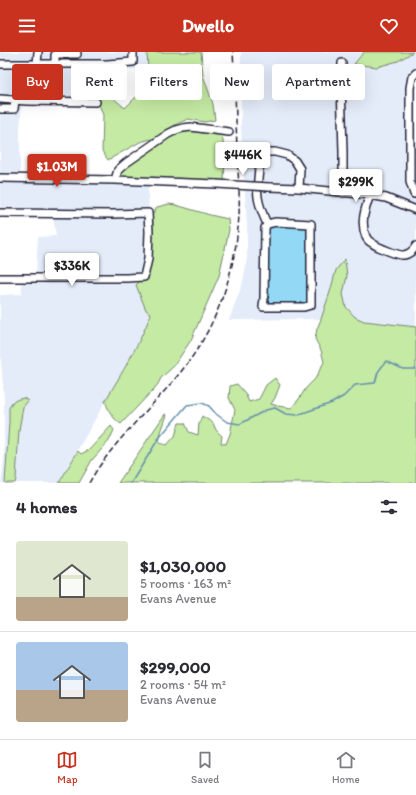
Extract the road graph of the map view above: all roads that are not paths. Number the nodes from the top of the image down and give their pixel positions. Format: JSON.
{"nodes":[{"id":1,"x":38,"y":52,"type":"edge"},
{"id":2,"x":133,"y":52,"type":"edge"},
{"id":3,"x":79,"y":53,"type":"edge"},
{"id":4,"x":342,"y":63,"type":"dead end"},
{"id":5,"x":0,"y":64,"type":"edge"},
{"id":6,"x":12,"y":64,"type":"edge"},
{"id":7,"x":37,"y":64,"type":"edge"},
{"id":8,"x":55,"y":64,"type":"edge"},
{"id":9,"x":78,"y":64,"type":"edge"},
{"id":10,"x":107,"y":64,"type":"edge"},
{"id":11,"x":416,"y":73,"type":"edge"},
{"id":12,"x":0,"y":99,"type":"edge"},
{"id":13,"x":12,"y":100,"type":"edge"},
{"id":14,"x":15,"y":100,"type":"joint"},
{"id":15,"x":96,"y":102,"type":"dead end"},
{"id":16,"x":0,"y":109,"type":"edge"},
{"id":17,"x":229,"y":132,"type":"dead end"},
{"id":18,"x":0,"y":178,"type":"edge"},
{"id":19,"x":115,"y":180,"type":"junction"},
{"id":20,"x":299,"y":188,"type":"junction"},
{"id":21,"x":343,"y":193,"type":"junction"},
{"id":22,"x":415,"y":194,"type":"edge"},
{"id":23,"x":370,"y":195,"type":"junction"},
{"id":24,"x":413,"y":209,"type":"edge"},
{"id":25,"x":0,"y":213,"type":"edge"},
{"id":26,"x":267,"y":224,"type":"junction"},
{"id":27,"x":416,"y":246,"type":"edge"},
{"id":28,"x":0,"y":278,"type":"edge"}],
"edges":[{"from":1,"to":7,"type":"street"},
{"from":2,"to":10,"type":"street"},
{"from":3,"to":8,"type":"street"},
{"from":3,"to":9,"type":"street"},
{"from":4,"to":21,"type":"street"},
{"from":5,"to":6,"type":"street"},
{"from":11,"to":22,"type":"street"},
{"from":12,"to":13,"type":"street"},
{"from":14,"to":15,"type":"street"},
{"from":14,"to":16,"type":"street"},
{"from":17,"to":19,"type":"street"},
{"from":18,"to":19,"type":"street"},
{"from":19,"to":20,"type":"street","bridge":true},
{"from":20,"to":21,"type":"street"},
{"from":20,"to":26,"type":"street"},
{"from":21,"to":23,"type":"street"},
{"from":22,"to":24,"type":"street"},
{"from":23,"to":24,"type":"street"},
{"from":23,"to":27,"type":"street"},
{"from":25,"to":28,"type":"street"},
{"from":26,"to":26,"type":"street"}]}
